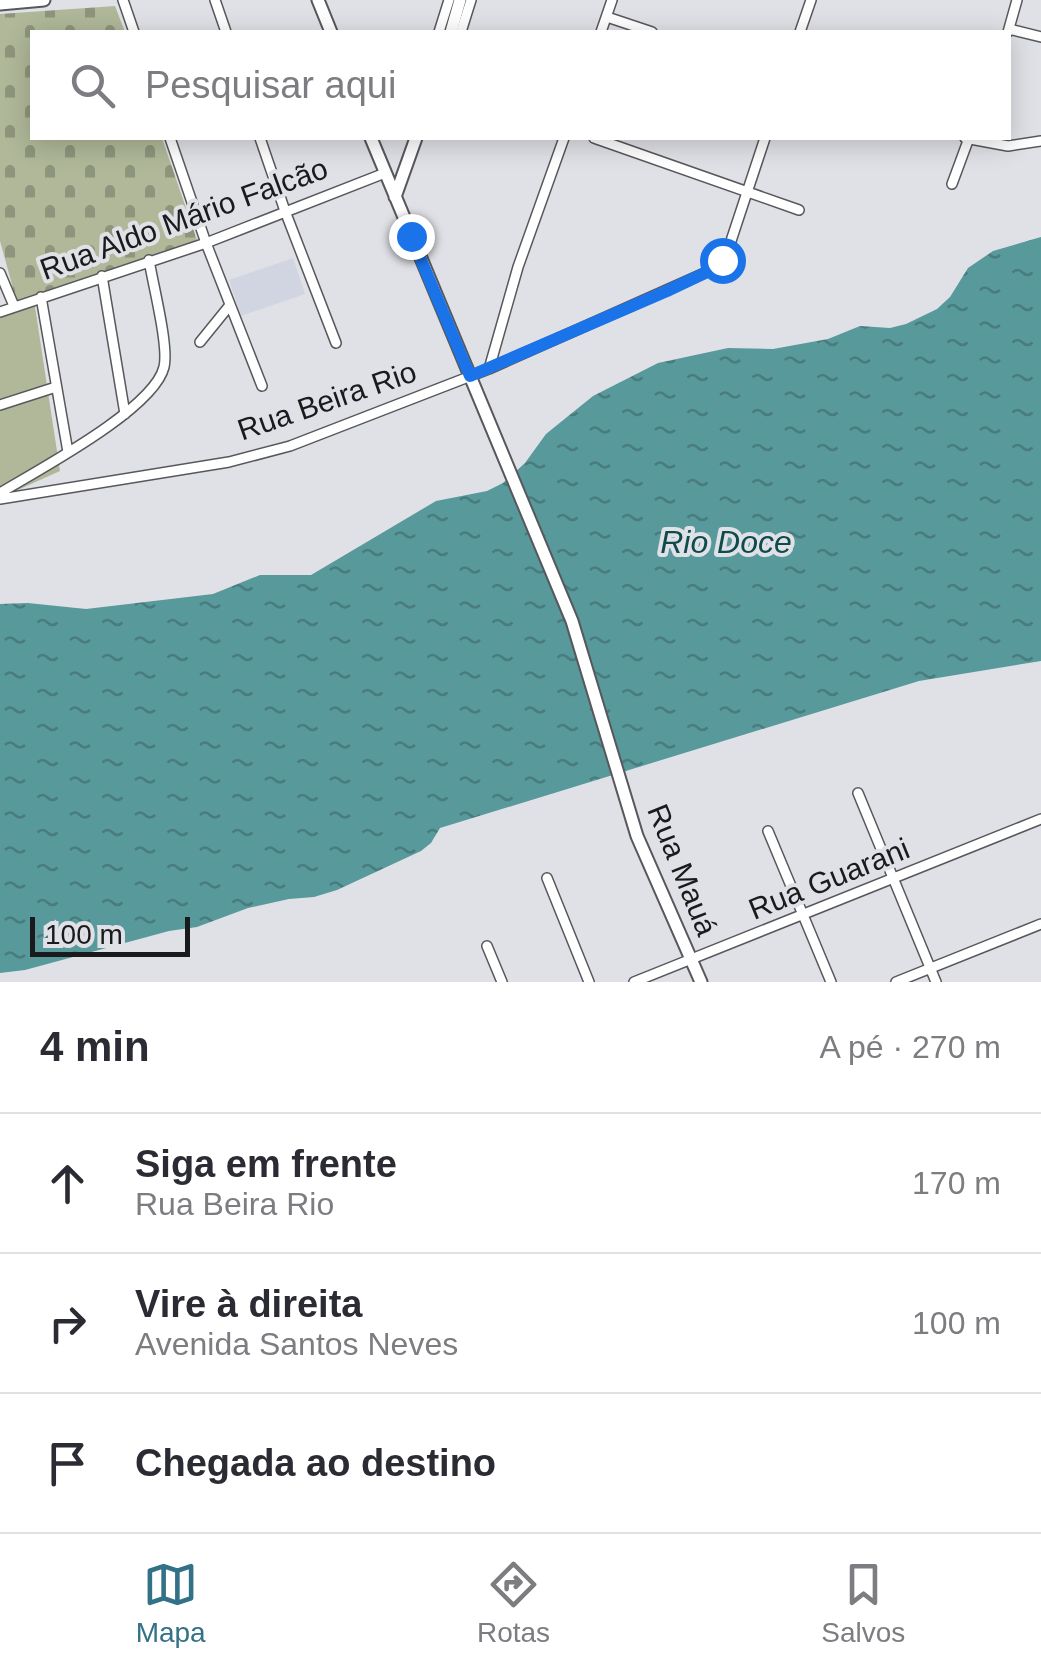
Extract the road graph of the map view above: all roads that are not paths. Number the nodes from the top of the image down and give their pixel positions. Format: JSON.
{"nodes":[{"id":1,"x":44,"y":0,"type":"edge"},
{"id":2,"x":123,"y":0,"type":"edge"},
{"id":3,"x":215,"y":0,"type":"edge"},
{"id":4,"x":318,"y":0,"type":"edge"},
{"id":5,"x":449,"y":0,"type":"edge"},
{"id":6,"x":460,"y":0,"type":"edge"},
{"id":7,"x":471,"y":0,"type":"edge"},
{"id":8,"x":612,"y":0,"type":"edge"},
{"id":9,"x":812,"y":0,"type":"edge"},
{"id":10,"x":1018,"y":0,"type":"edge"},
{"id":11,"x":0,"y":4,"type":"edge"},
{"id":12,"x":607,"y":17,"type":"junction"},
{"id":13,"x":133,"y":30,"type":"edge"},
{"id":14,"x":225,"y":30,"type":"edge"},
{"id":15,"x":329,"y":30,"type":"edge"},
{"id":16,"x":441,"y":30,"type":"edge"},
{"id":17,"x":452,"y":30,"type":"edge"},
{"id":18,"x":462,"y":30,"type":"edge"},
{"id":19,"x":602,"y":30,"type":"edge"},
{"id":20,"x":646,"y":30,"type":"edge"},
{"id":21,"x":801,"y":30,"type":"edge"},
{"id":22,"x":1008,"y":30,"type":"edge"},
{"id":23,"x":1011,"y":31,"type":"edge"},
{"id":24,"x":1041,"y":37,"type":"edge"},
{"id":25,"x":171,"y":140,"type":"edge"},
{"id":26,"x":261,"y":140,"type":"edge"},
{"id":27,"x":372,"y":140,"type":"edge"},
{"id":28,"x":415,"y":140,"type":"edge"},
{"id":29,"x":563,"y":140,"type":"edge"},
{"id":30,"x":600,"y":140,"type":"edge"},
{"id":31,"x":764,"y":140,"type":"edge"},
{"id":32,"x":967,"y":140,"type":"edge"},
{"id":33,"x":978,"y":140,"type":"edge"},
{"id":34,"x":1041,"y":141,"type":"edge"},
{"id":35,"x":385,"y":174,"type":"junction"},
{"id":36,"x":952,"y":184,"type":"dead end"},
{"id":37,"x":749,"y":192,"type":"junction"},
{"id":38,"x":395,"y":197,"type":"junction"},
{"id":39,"x":799,"y":210,"type":"dead end"},
{"id":40,"x":285,"y":211,"type":"junction"},
{"id":41,"x":206,"y":242,"type":"junction"},
{"id":42,"x":148,"y":260,"type":"junction"},
{"id":43,"x":0,"y":273,"type":"edge"},
{"id":44,"x":102,"y":276,"type":"junction"},
{"id":45,"x":41,"y":297,"type":"junction"},
{"id":46,"x":14,"y":306,"type":"junction"},
{"id":47,"x":230,"y":306,"type":"junction"},
{"id":48,"x":0,"y":312,"type":"edge"},
{"id":49,"x":200,"y":342,"type":"dead end"},
{"id":50,"x":336,"y":343,"type":"dead end"},
{"id":51,"x":489,"y":369,"type":"junction"},
{"id":52,"x":470,"y":376,"type":"junction"},
{"id":53,"x":262,"y":386,"type":"dead end"},
{"id":54,"x":56,"y":388,"type":"junction"},
{"id":55,"x":0,"y":405,"type":"edge"},
{"id":56,"x":124,"y":414,"type":"junction"},
{"id":57,"x":68,"y":452,"type":"junction"},
{"id":58,"x":0,"y":496,"type":"edge"},
{"id":59,"x":858,"y":793,"type":"dead end"},
{"id":60,"x":1041,"y":819,"type":"edge"},
{"id":61,"x":768,"y":830,"type":"dead end"},
{"id":62,"x":546,"y":878,"type":"dead end"},
{"id":63,"x":893,"y":880,"type":"junction"},
{"id":64,"x":802,"y":917,"type":"junction"},
{"id":65,"x":1041,"y":924,"type":"edge"},
{"id":66,"x":487,"y":946,"type":"dead end"},
{"id":67,"x":692,"y":959,"type":"junction"},
{"id":68,"x":931,"y":968,"type":"junction"},
{"id":69,"x":502,"y":982,"type":"edge"},
{"id":70,"x":589,"y":982,"type":"edge"},
{"id":71,"x":634,"y":982,"type":"edge"},
{"id":72,"x":702,"y":982,"type":"edge"},
{"id":73,"x":831,"y":982,"type":"edge"},
{"id":74,"x":896,"y":982,"type":"edge"},
{"id":75,"x":936,"y":982,"type":"edge"}],
"edges":[{"from":1,"to":11,"type":"street"},
{"from":2,"to":13,"type":"street"},
{"from":3,"to":14,"type":"street"},
{"from":4,"to":15,"type":"street"},
{"from":5,"to":16,"type":"street"},
{"from":6,"to":17,"type":"street"},
{"from":7,"to":18,"type":"street"},
{"from":8,"to":12,"type":"street"},
{"from":9,"to":21,"type":"street"},
{"from":10,"to":22,"type":"street"},
{"from":12,"to":19,"type":"street"},
{"from":12,"to":20,"type":"street"},
{"from":23,"to":24,"type":"street"},
{"from":25,"to":41,"type":"street"},
{"from":26,"to":40,"type":"street"},
{"from":27,"to":35,"type":"street","name":"Rua Mauá"},
{"from":28,"to":38,"type":"street"},
{"from":29,"to":51,"type":"street"},
{"from":30,"to":37,"type":"street"},
{"from":31,"to":37,"type":"street"},
{"from":32,"to":36,"type":"street"},
{"from":33,"to":34,"type":"street"},
{"from":35,"to":38,"type":"street","name":"Rua Mauá"},
{"from":35,"to":40,"type":"street","name":"Rua Aldo Mário Falcão"},
{"from":37,"to":39,"type":"street"},
{"from":37,"to":51,"type":"street","name":"Rua Beira Rio"},
{"from":38,"to":52,"type":"street","name":"Rua Mauá"},
{"from":40,"to":41,"type":"street","name":"Rua Aldo Mário Falcão"},
{"from":40,"to":50,"type":"street"},
{"from":41,"to":42,"type":"street","name":"Rua Aldo Mário Falcão"},
{"from":41,"to":47,"type":"street"},
{"from":42,"to":44,"type":"street","name":"Rua Aldo Mário Falcão"},
{"from":42,"to":56,"type":"street"},
{"from":43,"to":46,"type":"street"},
{"from":44,"to":45,"type":"street","name":"Rua Aldo Mário Falcão"},
{"from":44,"to":56,"type":"street"},
{"from":45,"to":46,"type":"street","name":"Rua Aldo Mário Falcão"},
{"from":45,"to":54,"type":"street"},
{"from":46,"to":48,"type":"street","name":"Rua Aldo Mário Falcão"},
{"from":47,"to":49,"type":"street"},
{"from":47,"to":53,"type":"street"},
{"from":51,"to":52,"type":"street","name":"Rua Beira Rio"},
{"from":52,"to":58,"type":"street","name":"Rua Beira Rio"},
{"from":52,"to":67,"type":"street","name":"Rua Mauá"},
{"from":54,"to":55,"type":"street"},
{"from":54,"to":57,"type":"street"},
{"from":56,"to":57,"type":"street"},
{"from":57,"to":58,"type":"street"},
{"from":59,"to":63,"type":"street"},
{"from":60,"to":63,"type":"street","name":"Rua Guarani"},
{"from":61,"to":64,"type":"street"},
{"from":62,"to":70,"type":"street"},
{"from":63,"to":64,"type":"street","name":"Rua Guarani"},
{"from":63,"to":68,"type":"street"},
{"from":64,"to":67,"type":"street","name":"Rua Guarani"},
{"from":64,"to":73,"type":"street"},
{"from":65,"to":68,"type":"street"},
{"from":66,"to":69,"type":"street"},
{"from":67,"to":71,"type":"street","name":"Rua Guarani"},
{"from":67,"to":72,"type":"street","name":"Rua Mauá"},
{"from":68,"to":74,"type":"street"},
{"from":68,"to":75,"type":"street"}]}
